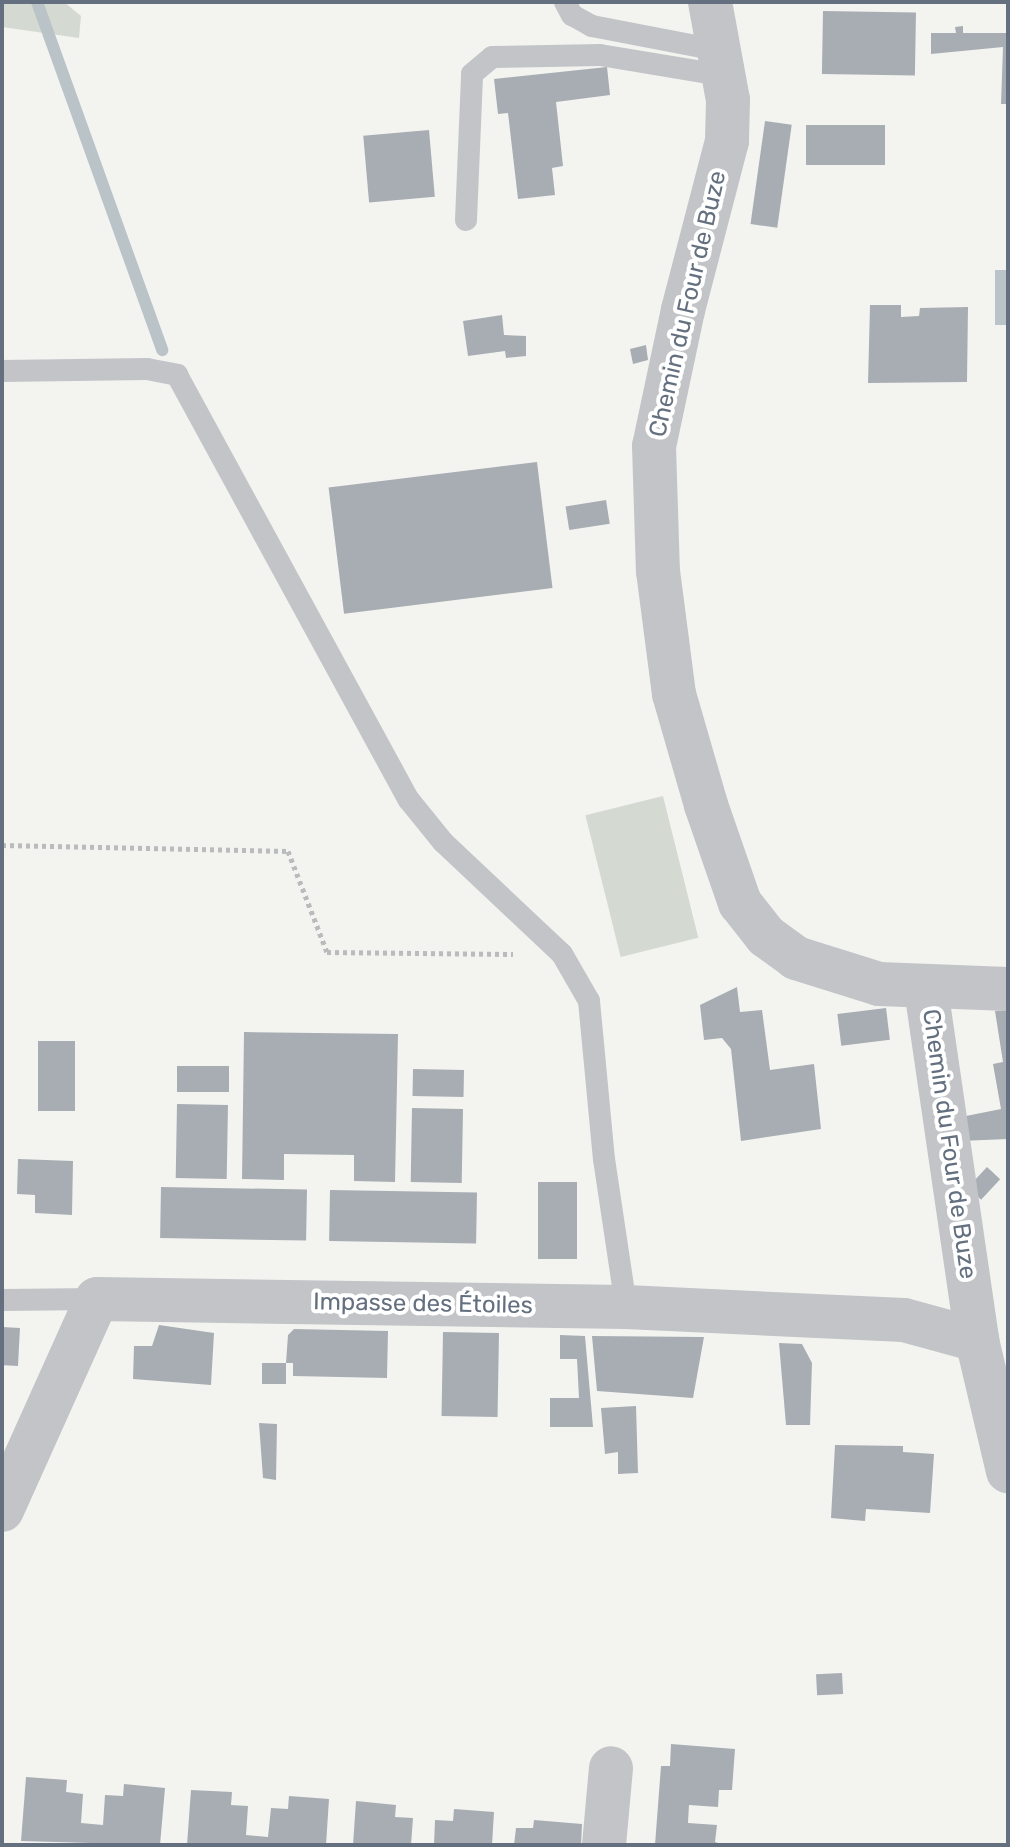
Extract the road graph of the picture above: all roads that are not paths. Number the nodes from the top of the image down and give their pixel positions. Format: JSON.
{"nodes":[{"id":1,"x":565,"y":2,"type":"edge"},
{"id":2,"x":710,"y":2,"type":"edge"},
{"id":3,"x":719,"y":63,"type":"junction"},
{"id":4,"x":466,"y":220,"type":"dead end"},
{"id":5,"x":2,"y":371,"type":"edge"},
{"id":6,"x":926,"y":989,"type":"junction"},
{"id":7,"x":1008,"y":989,"type":"edge"},
{"id":8,"x":97,"y":1299,"type":"junction"},
{"id":9,"x":2,"y":1300,"type":"edge"},
{"id":10,"x":626,"y":1307,"type":"junction"},
{"id":11,"x":977,"y":1340,"type":"junction"},
{"id":12,"x":1008,"y":1471,"type":"edge"},
{"id":13,"x":2,"y":1510,"type":"edge"},
{"id":14,"x":611,"y":1768,"type":"dead end"},
{"id":15,"x":604,"y":1845,"type":"edge"}],
"edges":[{"from":1,"to":3,"type":"lane"},
{"from":2,"to":3,"type":"street","name":"Chemin du Four de Buze"},
{"from":3,"to":4,"type":"lane"},
{"from":3,"to":6,"type":"street","name":"Chemin du Four de Buze"},
{"from":5,"to":10,"type":"lane"},
{"from":6,"to":7,"type":"street"},
{"from":6,"to":11,"type":"street","name":"Chemin du Four de Buze"},
{"from":8,"to":9,"type":"lane"},
{"from":8,"to":10,"type":"street","name":"Impasse des Étoiles"},
{"from":8,"to":13,"type":"street"},
{"from":10,"to":11,"type":"street","name":"Impasse des Étoiles"},
{"from":11,"to":12,"type":"street","name":"Chemin du Four de Buze"},
{"from":14,"to":15,"type":"street"}]}
